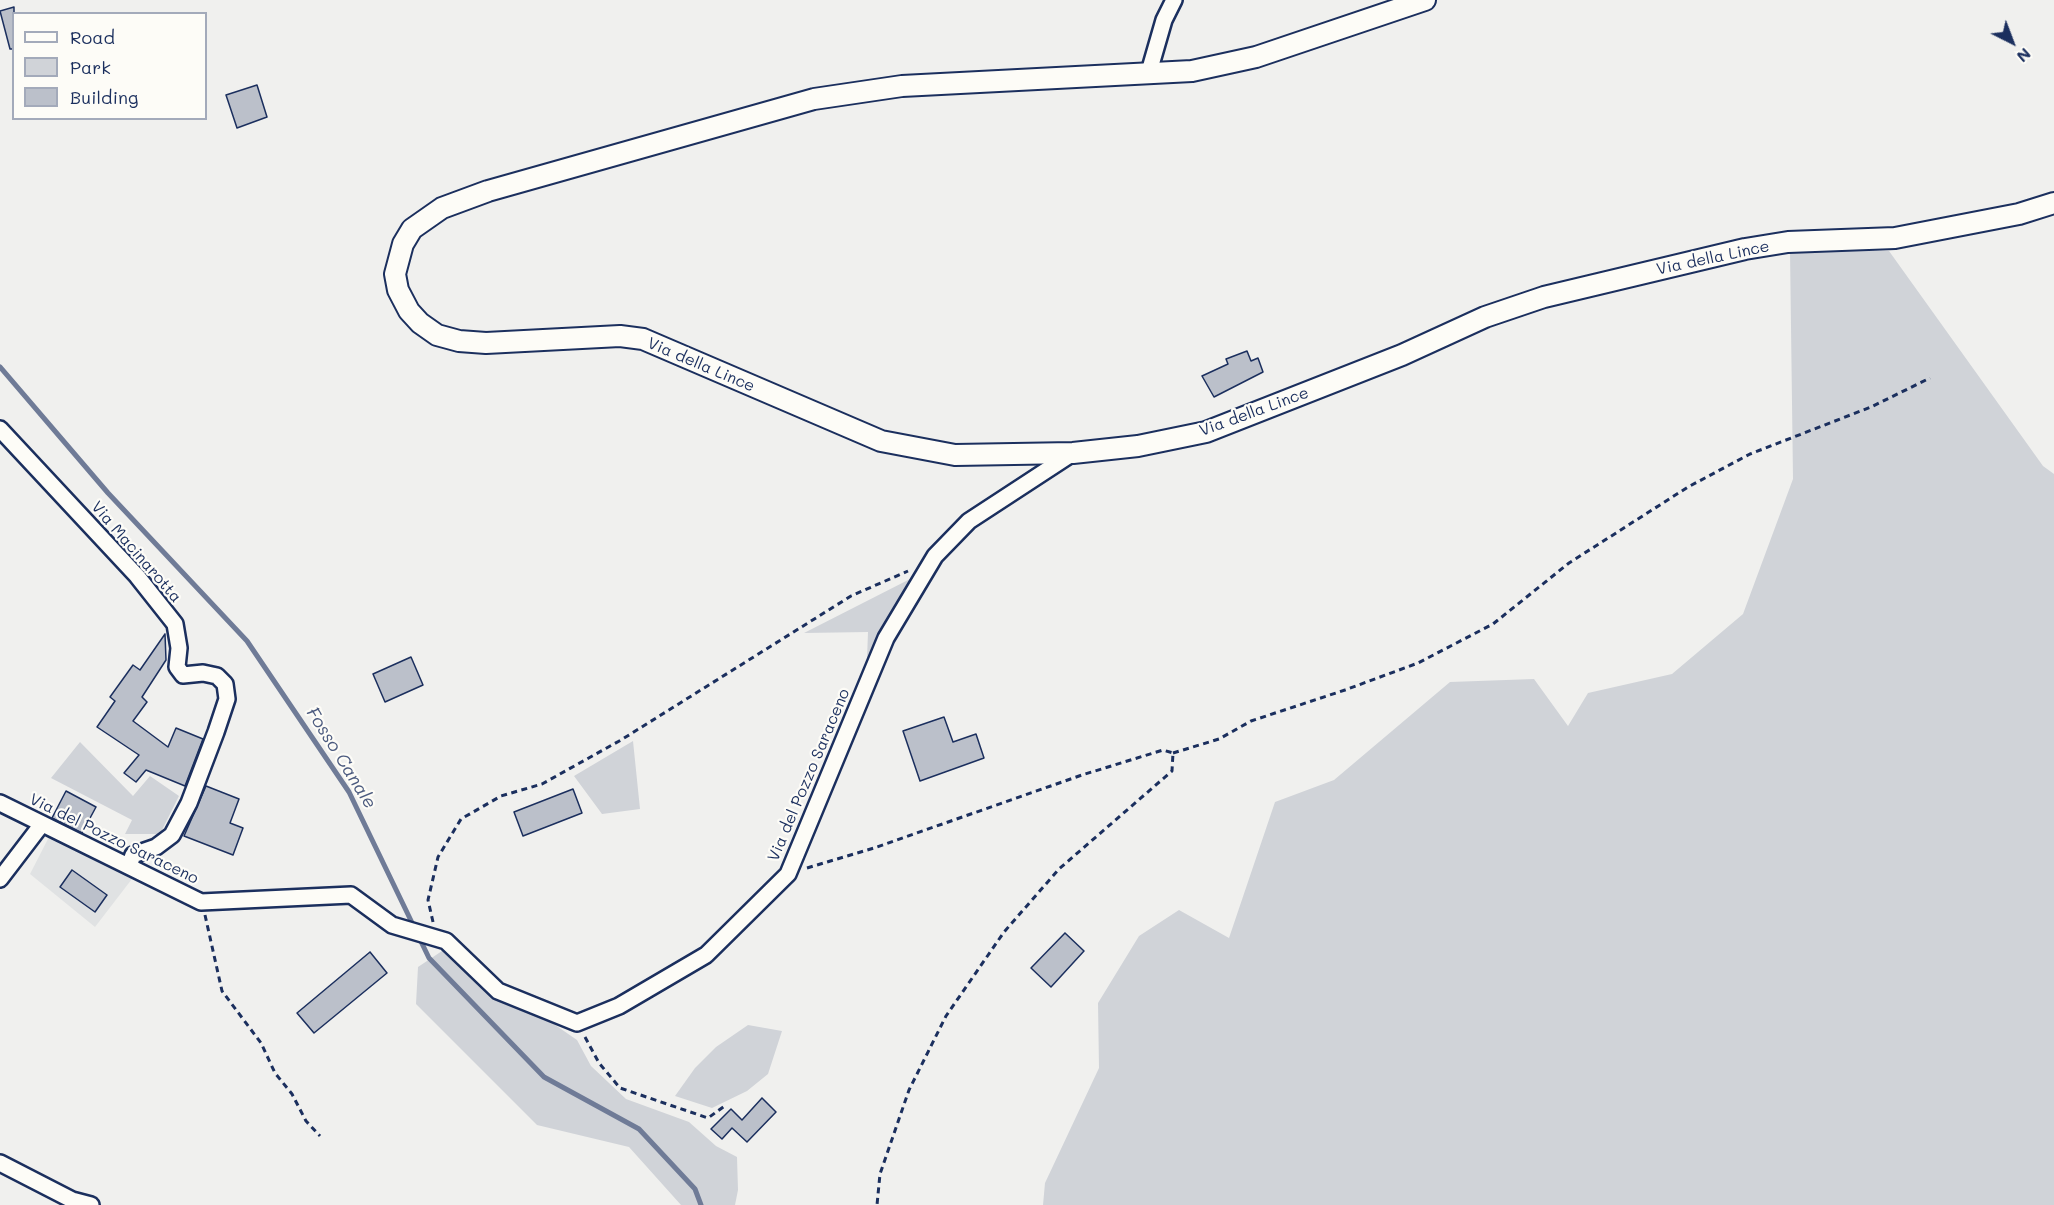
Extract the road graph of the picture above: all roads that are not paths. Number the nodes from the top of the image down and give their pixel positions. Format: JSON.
{"nodes":[{"id":1,"x":1174,"y":0,"type":"edge"},
{"id":2,"x":1425,"y":0,"type":"edge"},
{"id":3,"x":1149,"y":72,"type":"junction"},
{"id":4,"x":2054,"y":204,"type":"edge"},
{"id":5,"x":0,"y":429,"type":"edge"},
{"id":6,"x":1073,"y":453,"type":"junction"},
{"id":7,"x":0,"y":803,"type":"edge"},
{"id":8,"x":42,"y":824,"type":"junction"},
{"id":9,"x":129,"y":867,"type":"junction"},
{"id":10,"x":0,"y":879,"type":"edge"},
{"id":11,"x":0,"y":1163,"type":"edge"},
{"id":12,"x":91,"y":1205,"type":"edge"}],
"edges":[{"from":1,"to":3,"type":"street"},
{"from":2,"to":3,"type":"street","name":"Via della Lince"},
{"from":3,"to":6,"type":"street","name":"Via della Lince"},
{"from":4,"to":6,"type":"street","name":"Via della Lince"},
{"from":5,"to":9,"type":"street","name":"Via Macinarotta"},
{"from":6,"to":9,"type":"street","name":"Via del Pozzo Saraceno"},
{"from":7,"to":8,"type":"street","name":"Via del Pozzo Saraceno"},
{"from":8,"to":9,"type":"street","name":"Via del Pozzo Saraceno"},
{"from":8,"to":10,"type":"street"},
{"from":11,"to":12,"type":"street"}]}
